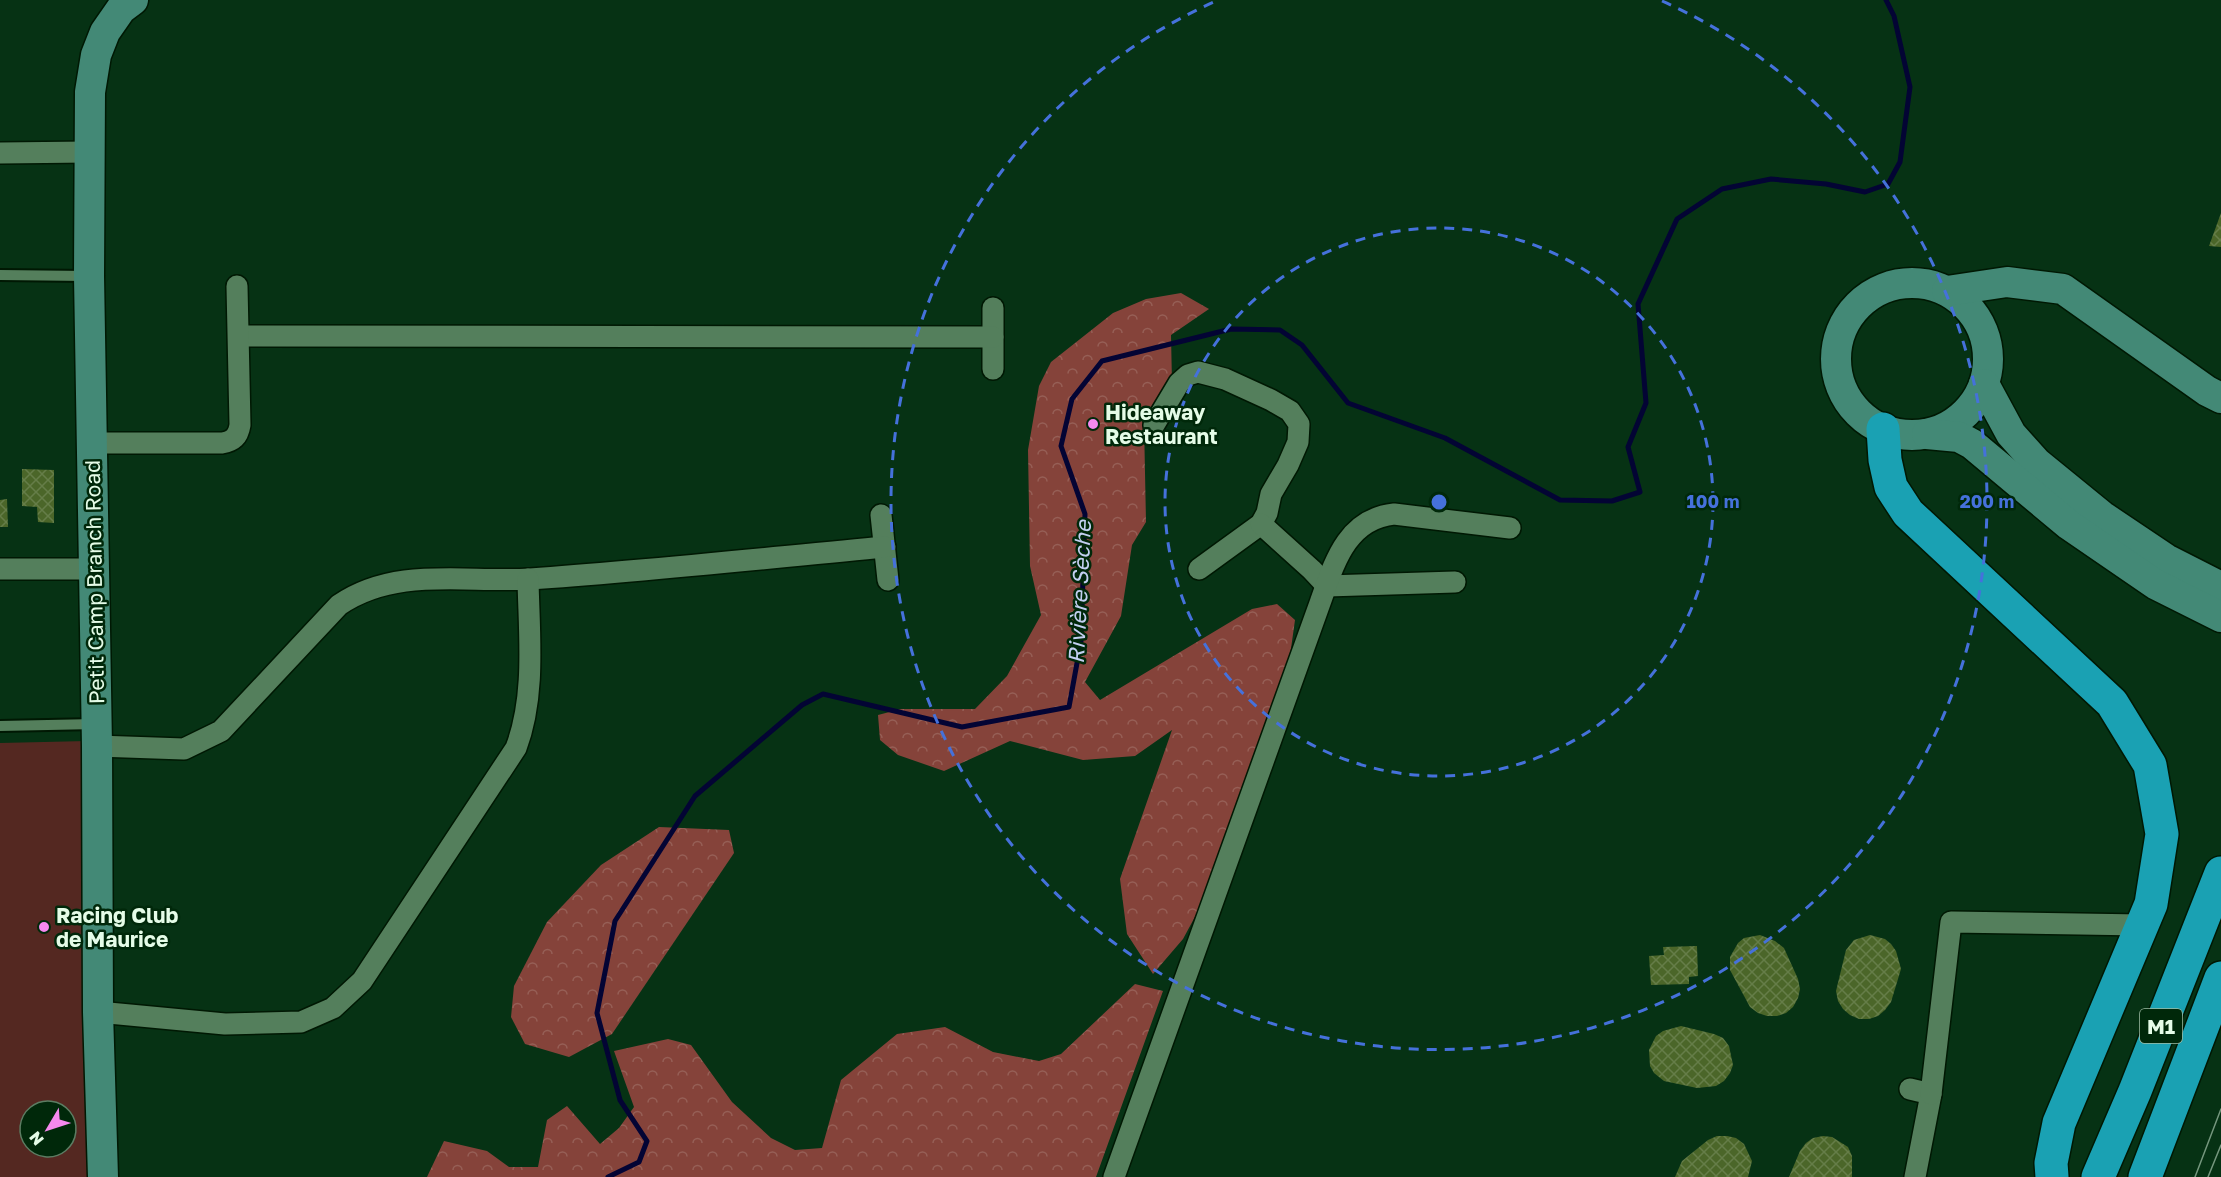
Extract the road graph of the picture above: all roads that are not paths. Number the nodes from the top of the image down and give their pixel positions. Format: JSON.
{"nodes":[{"id":1,"x":133,"y":0,"type":"edge"},
{"id":2,"x":89,"y":152,"type":"junction"},
{"id":3,"x":0,"y":153,"type":"edge"},
{"id":4,"x":0,"y":275,"type":"edge"},
{"id":5,"x":89,"y":276,"type":"junction"},
{"id":6,"x":237,"y":286,"type":"dead end"},
{"id":7,"x":1947,"y":291,"type":"junction"},
{"id":8,"x":993,"y":308,"type":"dead end"},
{"id":9,"x":240,"y":336,"type":"junction"},
{"id":10,"x":993,"y":337,"type":"junction"},
{"id":11,"x":993,"y":369,"type":"dead end"},
{"id":12,"x":1984,"y":384,"type":"junction"},
{"id":13,"x":2221,"y":398,"type":"edge"},
{"id":14,"x":1154,"y":425,"type":"dead end"},
{"id":15,"x":1883,"y":429,"type":"junction"},
{"id":16,"x":1927,"y":434,"type":"junction"},
{"id":17,"x":92,"y":443,"type":"junction"},
{"id":18,"x":881,"y":515,"type":"dead end"},
{"id":19,"x":1261,"y":524,"type":"junction"},
{"id":20,"x":1510,"y":528,"type":"dead end"},
{"id":21,"x":885,"y":547,"type":"junction"},
{"id":22,"x":0,"y":569,"type":"edge"},
{"id":23,"x":94,"y":569,"type":"junction"},
{"id":24,"x":1199,"y":570,"type":"dead end"},
{"id":25,"x":528,"y":579,"type":"junction"},
{"id":26,"x":888,"y":580,"type":"dead end"},
{"id":27,"x":1455,"y":582,"type":"dead end"},
{"id":28,"x":1327,"y":586,"type":"junction"},
{"id":29,"x":2221,"y":587,"type":"edge"},
{"id":30,"x":2221,"y":617,"type":"edge"},
{"id":31,"x":0,"y":726,"type":"edge"},
{"id":32,"x":96,"y":735,"type":"junction"},
{"id":33,"x":2221,"y":873,"type":"edge"},
{"id":34,"x":2142,"y":924,"type":"junction"},
{"id":35,"x":2221,"y":978,"type":"edge"},
{"id":36,"x":98,"y":1012,"type":"junction"},
{"id":37,"x":2221,"y":1038,"type":"edge"},
{"id":38,"x":1910,"y":1089,"type":"dead end"},
{"id":39,"x":1931,"y":1094,"type":"junction"},
{"id":40,"x":2170,"y":1167,"type":"edge"},
{"id":41,"x":103,"y":1177,"type":"edge"},
{"id":42,"x":1114,"y":1177,"type":"edge"},
{"id":43,"x":1915,"y":1177,"type":"edge"},
{"id":44,"x":2052,"y":1177,"type":"edge"},
{"id":45,"x":2098,"y":1177,"type":"edge"},
{"id":46,"x":2145,"y":1177,"type":"edge"}],
"edges":[{"from":1,"to":2,"type":"main road","name":"Petit Camp Branch Road"},
{"from":2,"to":3,"type":"street"},
{"from":2,"to":5,"type":"main road","name":"Petit Camp Branch Road"},
{"from":4,"to":5,"type":"lane"},
{"from":5,"to":17,"type":"main road","name":"Petit Camp Branch Road"},
{"from":6,"to":9,"type":"street"},
{"from":7,"to":12,"type":"main road"},
{"from":7,"to":13,"type":"main road"},
{"from":7,"to":15,"type":"main road"},
{"from":8,"to":10,"type":"street"},
{"from":9,"to":10,"type":"street"},
{"from":9,"to":17,"type":"street"},
{"from":10,"to":11,"type":"street"},
{"from":12,"to":16,"type":"main road"},
{"from":12,"to":29,"type":"main road"},
{"from":14,"to":19,"type":"street"},
{"from":15,"to":16,"type":"main road"},
{"from":15,"to":34,"type":"highway"},
{"from":16,"to":30,"type":"main road"},
{"from":17,"to":23,"type":"main road","name":"Petit Camp Branch Road"},
{"from":18,"to":21,"type":"street"},
{"from":19,"to":24,"type":"street"},
{"from":19,"to":28,"type":"street"},
{"from":20,"to":28,"type":"street"},
{"from":21,"to":25,"type":"street"},
{"from":21,"to":26,"type":"street"},
{"from":22,"to":23,"type":"street"},
{"from":23,"to":32,"type":"main road","name":"Petit Camp Branch Road"},
{"from":25,"to":32,"type":"street"},
{"from":25,"to":36,"type":"street"},
{"from":27,"to":28,"type":"street"},
{"from":28,"to":42,"type":"street"},
{"from":31,"to":32,"type":"lane"},
{"from":32,"to":36,"type":"main road","name":"Petit Camp Branch Road"},
{"from":33,"to":45,"type":"highway","number":"M1"},
{"from":34,"to":39,"type":"street"},
{"from":34,"to":44,"type":"highway"},
{"from":35,"to":46,"type":"highway","number":"M1"},
{"from":36,"to":41,"type":"main road","name":"Petit Camp Branch Road"},
{"from":37,"to":40,"type":"highway"},
{"from":38,"to":39,"type":"street"},
{"from":39,"to":43,"type":"street"}]}
